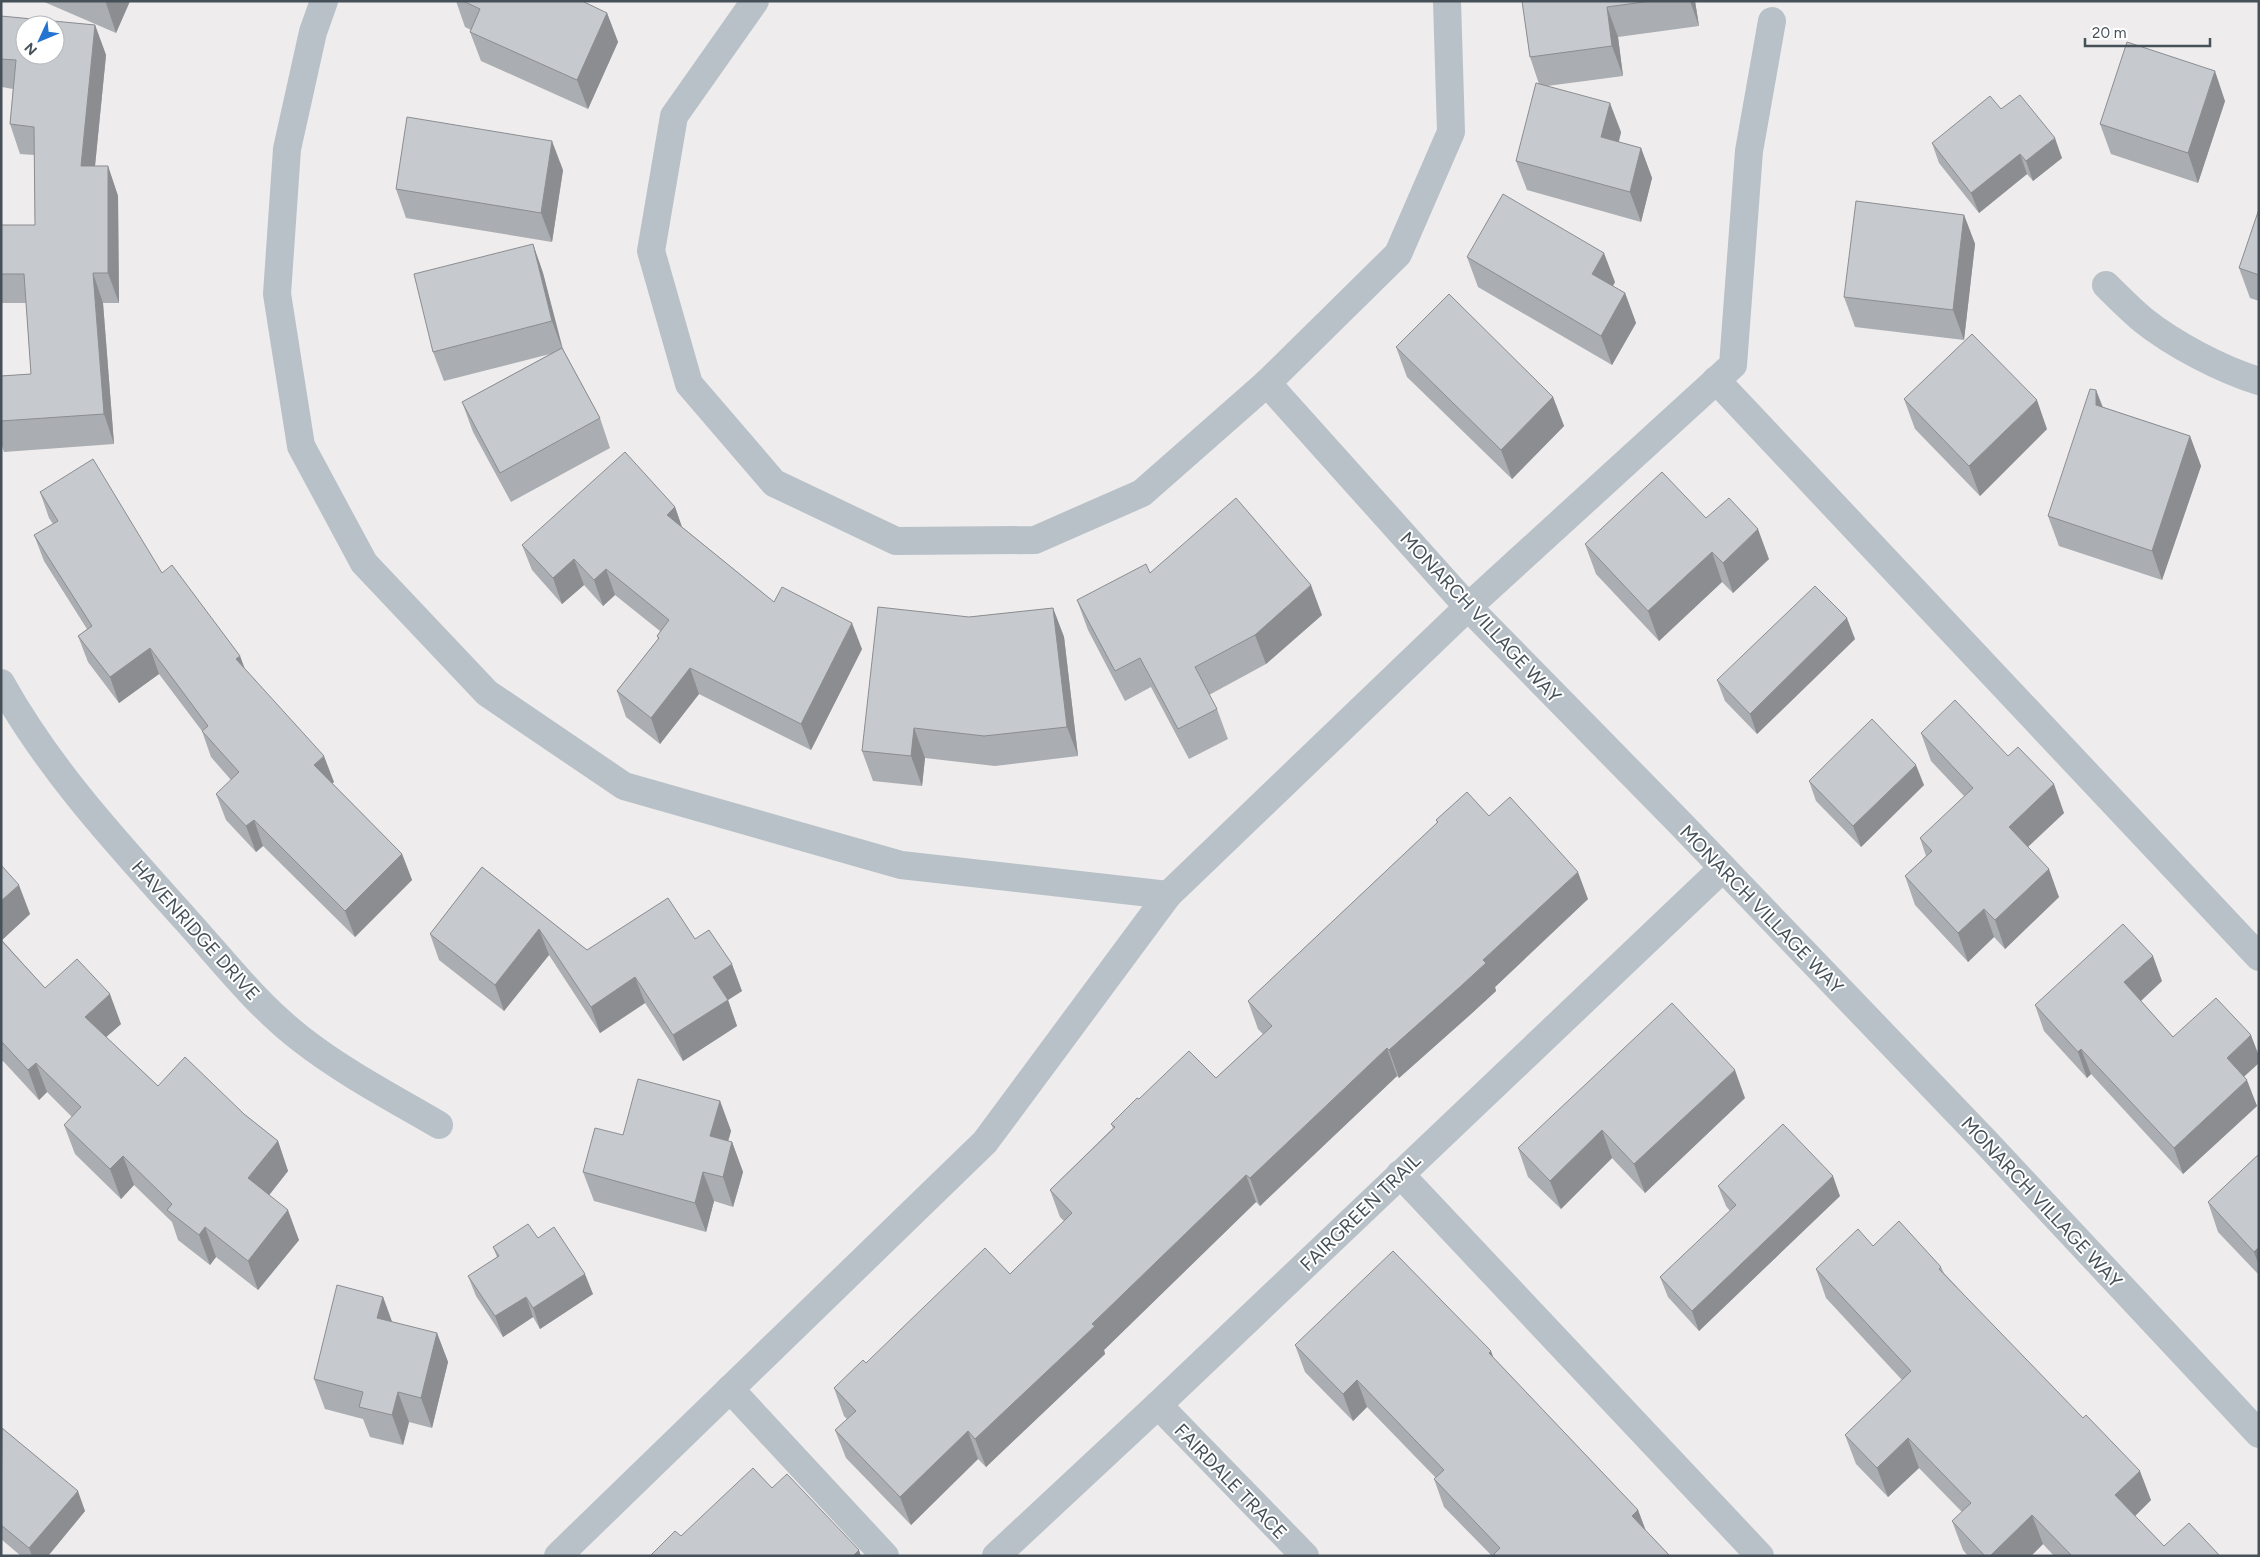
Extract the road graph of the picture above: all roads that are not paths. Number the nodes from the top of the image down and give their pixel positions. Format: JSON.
{"nodes":[{"id":1,"x":324,"y":1,"type":"edge"},
{"id":2,"x":755,"y":1,"type":"edge"},
{"id":3,"x":1447,"y":1,"type":"edge"},
{"id":4,"x":1772,"y":21,"type":"dead end"},
{"id":5,"x":2106,"y":286,"type":"dead end"},
{"id":6,"x":1716,"y":380,"type":"junction"},
{"id":7,"x":2259,"y":382,"type":"edge"},
{"id":8,"x":1266,"y":383,"type":"junction"},
{"id":9,"x":1468,"y":607,"type":"junction"},
{"id":10,"x":1,"y":684,"type":"edge"},
{"id":11,"x":1722,"y":868,"type":"junction"},
{"id":12,"x":1168,"y":895,"type":"junction"},
{"id":13,"x":2259,"y":957,"type":"edge"},
{"id":14,"x":439,"y":1125,"type":"dead end"},
{"id":15,"x":1400,"y":1174,"type":"junction"},
{"id":16,"x":730,"y":1389,"type":"junction"},
{"id":17,"x":1158,"y":1406,"type":"junction"},
{"id":18,"x":2259,"y":1434,"type":"edge"},
{"id":19,"x":558,"y":1556,"type":"edge"},
{"id":20,"x":885,"y":1556,"type":"edge"},
{"id":21,"x":996,"y":1556,"type":"edge"},
{"id":22,"x":1305,"y":1556,"type":"edge"},
{"id":23,"x":1760,"y":1556,"type":"edge"}],
"edges":[{"from":1,"to":12,"type":"street"},
{"from":2,"to":8,"type":"street"},
{"from":3,"to":8,"type":"street"},
{"from":4,"to":6,"type":"street"},
{"from":5,"to":7,"type":"street"},
{"from":6,"to":9,"type":"street"},
{"from":6,"to":13,"type":"street"},
{"from":8,"to":9,"type":"street","name":"MONARCH VILLAGE WAY"},
{"from":9,"to":11,"type":"street","name":"MONARCH VILLAGE WAY"},
{"from":9,"to":12,"type":"street"},
{"from":10,"to":14,"type":"street","name":"HAVENRIDGE DRIVE"},
{"from":11,"to":15,"type":"street","name":"FAIRGREEN TRAIL"},
{"from":11,"to":18,"type":"street","name":"MONARCH VILLAGE WAY"},
{"from":12,"to":16,"type":"street"},
{"from":15,"to":17,"type":"street","name":"FAIRGREEN TRAIL"},
{"from":15,"to":23,"type":"street"},
{"from":16,"to":19,"type":"street"},
{"from":16,"to":20,"type":"street"},
{"from":17,"to":21,"type":"street","name":"FAIRGREEN TRAIL"},
{"from":17,"to":22,"type":"street","name":"FAIRDALE TRACE"}]}
